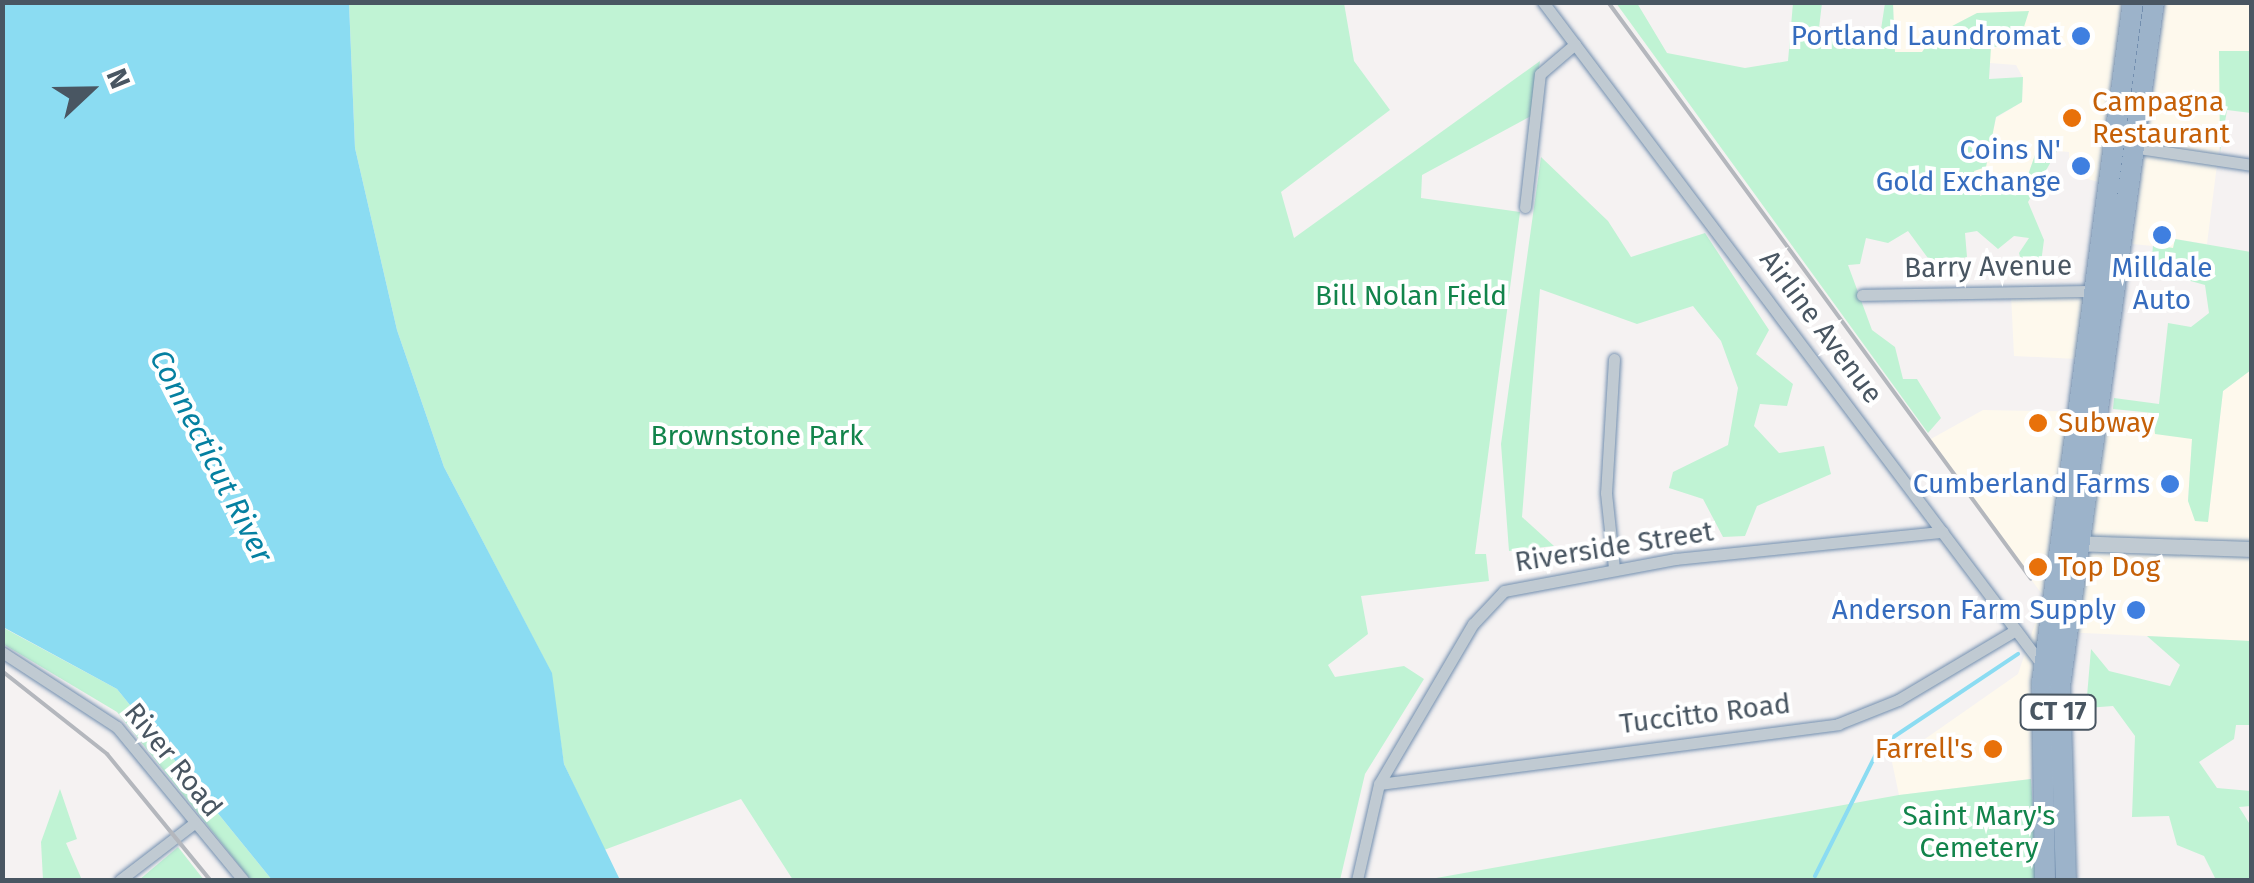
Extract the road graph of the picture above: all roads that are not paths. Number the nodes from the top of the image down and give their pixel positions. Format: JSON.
{"nodes":[{"id":1,"x":1543,"y":2,"type":"edge"},
{"id":2,"x":2132,"y":2,"type":"edge"},
{"id":3,"x":2154,"y":2,"type":"edge"},
{"id":4,"x":1575,"y":44,"type":"junction"},
{"id":5,"x":2124,"y":145,"type":"junction"},
{"id":6,"x":2252,"y":165,"type":"edge"},
{"id":7,"x":1524,"y":207,"type":"dead end"},
{"id":8,"x":2104,"y":293,"type":"junction"},
{"id":9,"x":1862,"y":295,"type":"dead end"},
{"id":10,"x":1614,"y":359,"type":"dead end"},
{"id":11,"x":1942,"y":532,"type":"junction"},
{"id":12,"x":2070,"y":543,"type":"junction"},
{"id":13,"x":2252,"y":549,"type":"edge"},
{"id":14,"x":1614,"y":568,"type":"junction"},
{"id":15,"x":2016,"y":630,"type":"junction"},
{"id":16,"x":2,"y":652,"type":"edge"},
{"id":17,"x":2053,"y":669,"type":"junction"},
{"id":18,"x":1379,"y":784,"type":"junction"},
{"id":19,"x":193,"y":824,"type":"junction"},
{"id":20,"x":120,"y":880,"type":"edge"},
{"id":21,"x":243,"y":880,"type":"edge"},
{"id":22,"x":1357,"y":880,"type":"edge"},
{"id":23,"x":2046,"y":880,"type":"edge"},
{"id":24,"x":2066,"y":880,"type":"edge"}],
"edges":[{"from":1,"to":4,"type":"street","name":"Airline Avenue"},
{"from":2,"to":5,"type":"highway","number":"CT 17"},
{"from":3,"to":5,"type":"highway","number":"CT 17"},
{"from":4,"to":7,"type":"street"},
{"from":4,"to":11,"type":"street","name":"Airline Avenue"},
{"from":5,"to":6,"type":"street"},
{"from":5,"to":8,"type":"highway","number":"CT 17"},
{"from":8,"to":9,"type":"street","name":"Barry Avenue"},
{"from":8,"to":12,"type":"highway","number":"CT 17"},
{"from":10,"to":14,"type":"street"},
{"from":11,"to":14,"type":"street","name":"Riverside Street"},
{"from":11,"to":15,"type":"street","name":"Airline Avenue"},
{"from":12,"to":13,"type":"street"},
{"from":12,"to":17,"type":"highway","number":"CT 17"},
{"from":14,"to":18,"type":"street","name":"Riverside Street"},
{"from":15,"to":17,"type":"street","name":"Airline Avenue"},
{"from":15,"to":18,"type":"street","name":"Tuccitto Road"},
{"from":16,"to":19,"type":"street","name":"River Road"},
{"from":17,"to":23,"type":"highway","number":"CT 17"},
{"from":17,"to":24,"type":"highway","number":"CT 17"},
{"from":18,"to":22,"type":"street","name":"Riverside Street"},
{"from":19,"to":20,"type":"street"},
{"from":19,"to":21,"type":"street","name":"River Road"}]}
